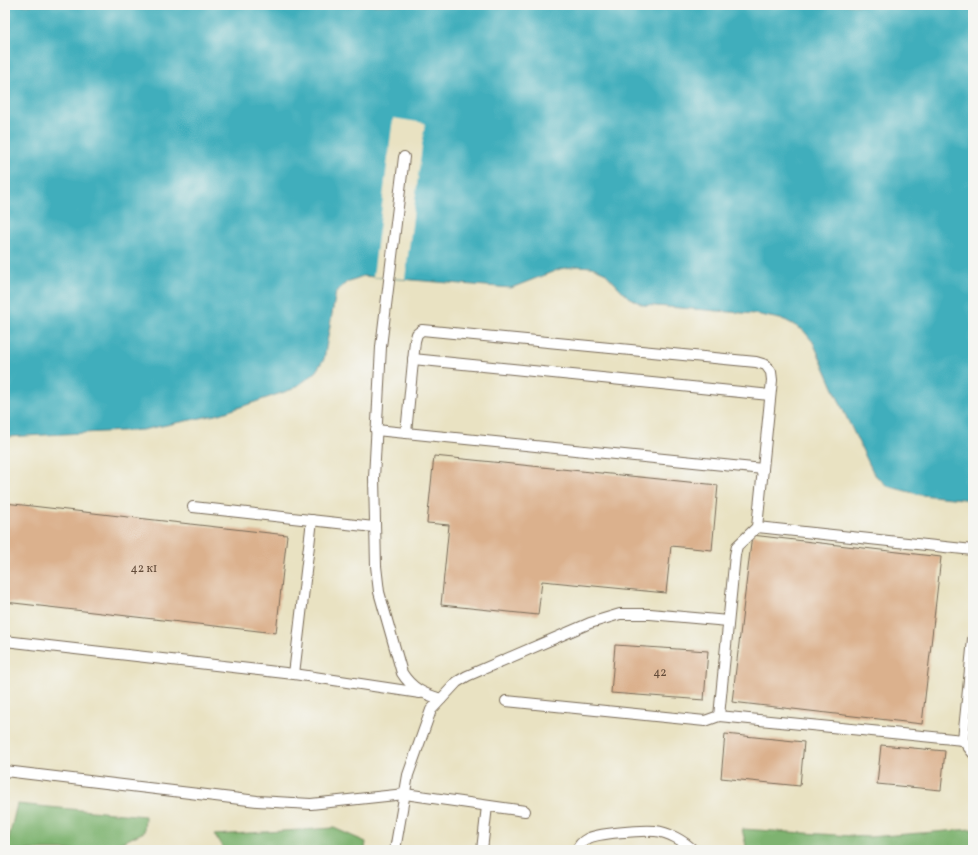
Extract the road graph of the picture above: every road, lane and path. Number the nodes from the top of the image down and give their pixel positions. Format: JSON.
{"nodes":[{"id":1,"x":404,"y":157,"type":"dead end"},
{"id":2,"x":413,"y":359,"type":"junction"},
{"id":3,"x":770,"y":395,"type":"junction"},
{"id":4,"x":376,"y":430,"type":"junction"},
{"id":5,"x":406,"y":433,"type":"junction"},
{"id":6,"x":763,"y":469,"type":"junction"},
{"id":7,"x":193,"y":507,"type":"dead end"},
{"id":8,"x":312,"y":520,"type":"junction"},
{"id":9,"x":374,"y":527,"type":"junction"},
{"id":10,"x":757,"y":527,"type":"junction"},
{"id":11,"x":973,"y":550,"type":"edge"},
{"id":12,"x":728,"y":621,"type":"junction"},
{"id":13,"x":973,"y":639,"type":"edge"},
{"id":14,"x":5,"y":640,"type":"edge"},
{"id":15,"x":294,"y":674,"type":"junction"},
{"id":16,"x":424,"y":694,"type":"junction"},
{"id":17,"x":441,"y":699,"type":"junction"},
{"id":18,"x":506,"y":702,"type":"dead end"},
{"id":19,"x":719,"y":716,"type":"junction"},
{"id":20,"x":963,"y":740,"type":"junction"},
{"id":21,"x":973,"y":753,"type":"edge"},
{"id":22,"x":5,"y":771,"type":"edge"},
{"id":23,"x":405,"y":794,"type":"junction"},
{"id":24,"x":487,"y":806,"type":"junction"},
{"id":25,"x":525,"y":812,"type":"dead end"},
{"id":26,"x":395,"y":850,"type":"edge"},
{"id":27,"x":482,"y":850,"type":"edge"},
{"id":28,"x":577,"y":850,"type":"edge"},
{"id":29,"x":693,"y":850,"type":"edge"}],
"edges":[{"from":1,"to":4,"type":"lane"},
{"from":2,"to":3,"type":"lane"},
{"from":2,"to":3,"type":"lane"},
{"from":2,"to":5,"type":"lane"},
{"from":3,"to":6,"type":"lane"},
{"from":4,"to":5,"type":"lane"},
{"from":4,"to":9,"type":"lane"},
{"from":5,"to":6,"type":"lane"},
{"from":6,"to":10,"type":"lane"},
{"from":7,"to":8,"type":"lane"},
{"from":8,"to":9,"type":"lane"},
{"from":8,"to":15,"type":"lane"},
{"from":9,"to":16,"type":"lane"},
{"from":10,"to":11,"type":"lane"},
{"from":10,"to":12,"type":"lane"},
{"from":12,"to":17,"type":"lane"},
{"from":12,"to":19,"type":"lane"},
{"from":13,"to":20,"type":"lane"},
{"from":14,"to":15,"type":"lane"},
{"from":15,"to":16,"type":"lane"},
{"from":16,"to":17,"type":"lane"},
{"from":17,"to":23,"type":"lane"},
{"from":18,"to":19,"type":"lane"},
{"from":19,"to":20,"type":"lane"},
{"from":20,"to":21,"type":"lane"},
{"from":22,"to":23,"type":"lane"},
{"from":23,"to":24,"type":"lane"},
{"from":23,"to":26,"type":"lane"},
{"from":24,"to":25,"type":"lane"},
{"from":24,"to":27,"type":"lane"},
{"from":28,"to":29,"type":"lane"}]}
